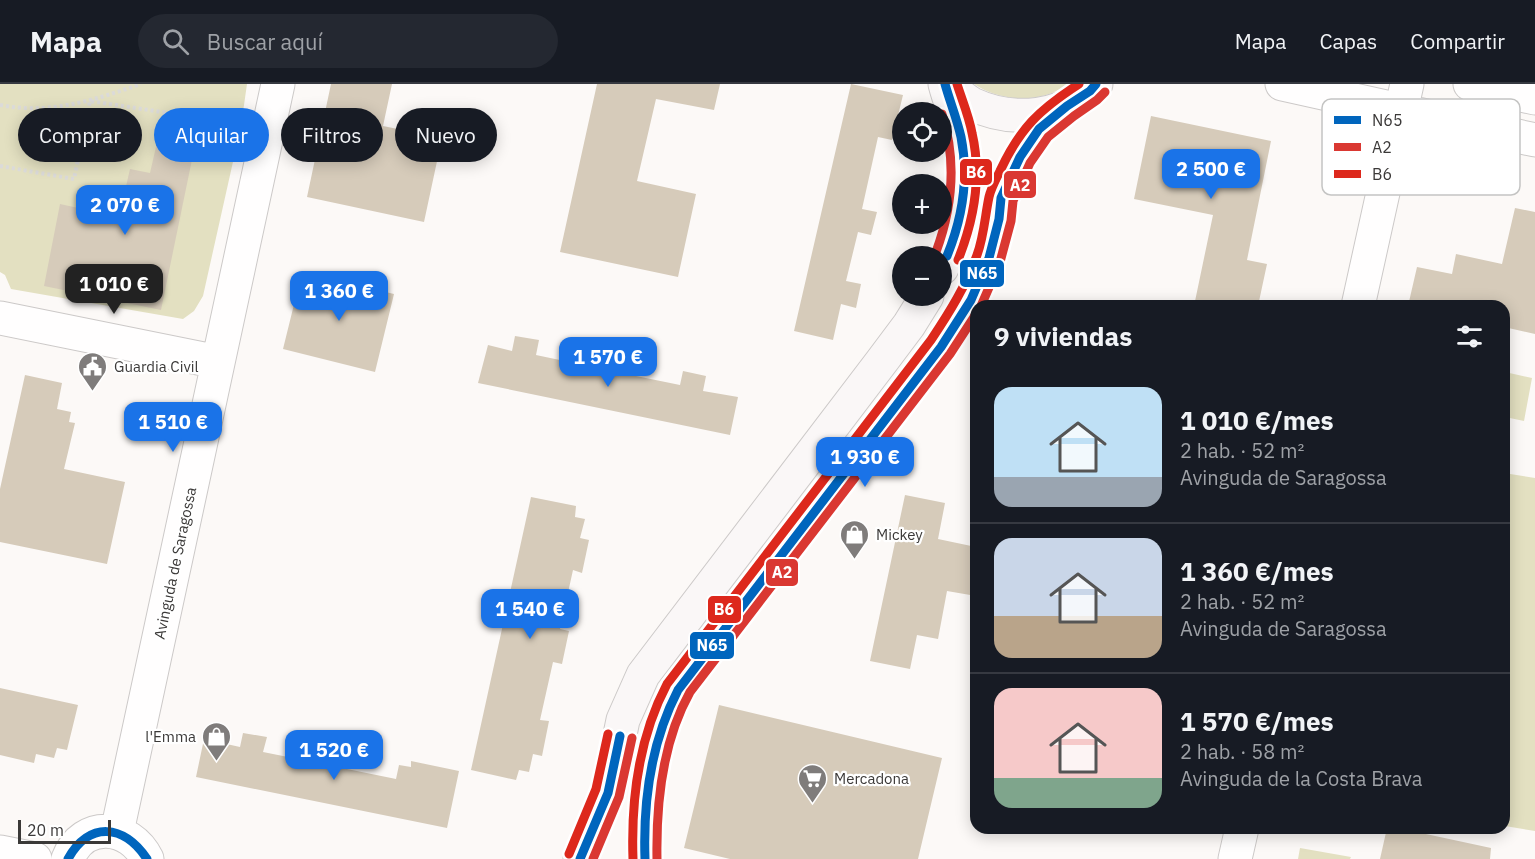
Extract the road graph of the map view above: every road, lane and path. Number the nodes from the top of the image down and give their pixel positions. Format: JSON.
{"nodes":[{"id":1,"x":141,"y":84,"type":"edge"},
{"id":2,"x":278,"y":84,"type":"edge"},
{"id":3,"x":946,"y":84,"type":"edge"},
{"id":4,"x":1282,"y":84,"type":"edge"},
{"id":5,"x":1470,"y":84,"type":"edge"},
{"id":6,"x":1090,"y":91,"type":"edge"},
{"id":7,"x":1403,"y":97,"type":"edge"},
{"id":8,"x":1535,"y":98,"type":"edge"},
{"id":9,"x":90,"y":101,"type":"junction"},
{"id":10,"x":0,"y":105,"type":"edge"},
{"id":11,"x":154,"y":111,"type":"edge"},
{"id":12,"x":1520,"y":135,"type":"edge"},
{"id":13,"x":1535,"y":140,"type":"edge"},
{"id":14,"x":0,"y":166,"type":"edge"},
{"id":15,"x":1382,"y":195,"type":"edge"},
{"id":16,"x":952,"y":246,"type":"edge"},
{"id":17,"x":971,"y":300,"type":"edge"},
{"id":18,"x":1359,"y":300,"type":"edge"},
{"id":19,"x":970,"y":302,"type":"edge"},
{"id":20,"x":921,"y":306,"type":"edge"},
{"id":21,"x":0,"y":318,"type":"edge"},
{"id":22,"x":218,"y":362,"type":"junction"},
{"id":23,"x":117,"y":832,"type":"junction"},
{"id":24,"x":1241,"y":834,"type":"edge"},
{"id":25,"x":0,"y":852,"type":"edge"},
{"id":26,"x":34,"y":859,"type":"edge"},
{"id":27,"x":68,"y":859,"type":"edge"},
{"id":28,"x":147,"y":859,"type":"edge"},
{"id":29,"x":580,"y":859,"type":"edge"},
{"id":30,"x":645,"y":859,"type":"edge"},
{"id":31,"x":1235,"y":859,"type":"edge"}],
"edges":[{"from":1,"to":9,"type":"path"},
{"from":2,"to":22,"type":"street","name":"Avinguda de Saragossa"},
{"from":3,"to":6,"type":"street"},
{"from":3,"to":16,"type":"street"},
{"from":4,"to":7,"type":"street"},
{"from":5,"to":8,"type":"street"},
{"from":6,"to":17,"type":"street"},
{"from":9,"to":10,"type":"path"},
{"from":9,"to":11,"type":"path"},
{"from":9,"to":14,"type":"path"},
{"from":12,"to":13,"type":"street"},
{"from":15,"to":18,"type":"street"},
{"from":19,"to":30,"type":"street"},
{"from":20,"to":29,"type":"street"},
{"from":21,"to":22,"type":"street"},
{"from":22,"to":23,"type":"street","name":"Avinguda de Saragossa"},
{"from":23,"to":27,"type":"street"},
{"from":23,"to":28,"type":"street"},
{"from":24,"to":31,"type":"street"},
{"from":25,"to":26,"type":"street"}]}
